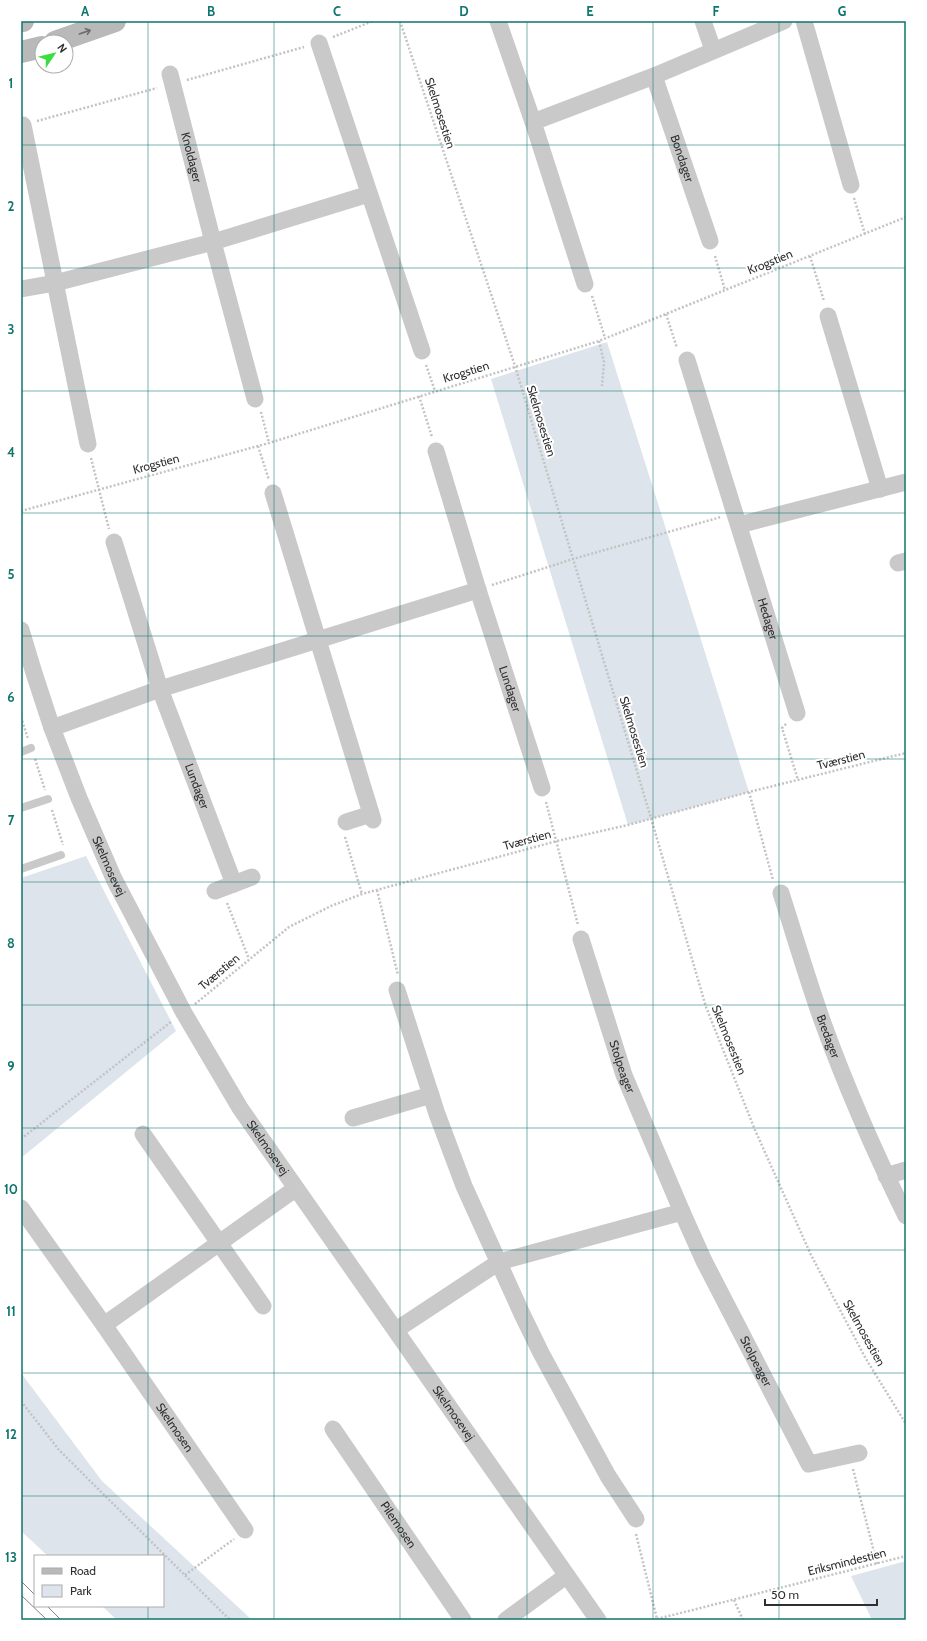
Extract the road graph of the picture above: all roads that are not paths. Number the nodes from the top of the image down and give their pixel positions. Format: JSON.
{"nodes":[{"id":1,"x":115,"y":21,"type":"edge"},
{"id":2,"x":498,"y":21,"type":"edge"},
{"id":3,"x":703,"y":21,"type":"edge"},
{"id":4,"x":784,"y":21,"type":"edge"},
{"id":5,"x":804,"y":21,"type":"edge"},
{"id":6,"x":74,"y":35,"type":"edge"},
{"id":7,"x":319,"y":43,"type":"road end"},
{"id":8,"x":34,"y":49,"type":"edge"},
{"id":9,"x":713,"y":50,"type":"junction"},
{"id":10,"x":21,"y":52,"type":"edge"},
{"id":11,"x":654,"y":76,"type":"junction"},
{"id":12,"x":171,"y":79,"type":"road end"},
{"id":13,"x":533,"y":122,"type":"junction"},
{"id":14,"x":23,"y":124,"type":"road end"},
{"id":15,"x":850,"y":185,"type":"road end"},
{"id":16,"x":369,"y":194,"type":"junction"},
{"id":17,"x":710,"y":241,"type":"road end"},
{"id":18,"x":212,"y":242,"type":"junction"},
{"id":19,"x":55,"y":283,"type":"junction"},
{"id":20,"x":585,"y":284,"type":"road end"},
{"id":21,"x":21,"y":289,"type":"edge"},
{"id":22,"x":828,"y":316,"type":"road end"},
{"id":23,"x":422,"y":351,"type":"road end"},
{"id":24,"x":687,"y":360,"type":"road end"},
{"id":25,"x":255,"y":399,"type":"road end"},
{"id":26,"x":88,"y":444,"type":"road end"},
{"id":27,"x":436,"y":451,"type":"road end"},
{"id":28,"x":906,"y":482,"type":"edge"},
{"id":29,"x":880,"y":489,"type":"junction"},
{"id":30,"x":273,"y":493,"type":"road end"},
{"id":31,"x":737,"y":519,"type":"junction"},
{"id":32,"x":114,"y":542,"type":"road end"},
{"id":33,"x":478,"y":590,"type":"junction"},
{"id":34,"x":21,"y":630,"type":"edge"},
{"id":35,"x":319,"y":639,"type":"junction"},
{"id":36,"x":27,"y":675,"type":"edge"},
{"id":37,"x":160,"y":689,"type":"junction"},
{"id":38,"x":797,"y":713,"type":"road end"},
{"id":39,"x":52,"y":728,"type":"junction"},
{"id":40,"x":32,"y":748,"type":"dead end"},
{"id":41,"x":21,"y":752,"type":"edge"},
{"id":42,"x":542,"y":788,"type":"road end"},
{"id":43,"x":48,"y":799,"type":"dead end"},
{"id":44,"x":21,"y":808,"type":"edge"},
{"id":45,"x":346,"y":822,"type":"road end"},
{"id":46,"x":61,"y":855,"type":"dead end"},
{"id":47,"x":21,"y":869,"type":"edge"},
{"id":48,"x":252,"y":877,"type":"dead end"},
{"id":49,"x":781,"y":893,"type":"road end"},
{"id":50,"x":581,"y":940,"type":"road end"},
{"id":51,"x":397,"y":990,"type":"road end"},
{"id":52,"x":431,"y":1095,"type":"junction"},
{"id":53,"x":352,"y":1118,"type":"dead end"},
{"id":54,"x":143,"y":1134,"type":"dead end"},
{"id":55,"x":906,"y":1170,"type":"edge"},
{"id":56,"x":886,"y":1176,"type":"junction"},
{"id":57,"x":295,"y":1189,"type":"junction"},
{"id":58,"x":21,"y":1208,"type":"edge"},
{"id":59,"x":682,"y":1212,"type":"junction"},
{"id":60,"x":906,"y":1216,"type":"edge"},
{"id":61,"x":219,"y":1243,"type":"junction"},
{"id":62,"x":499,"y":1262,"type":"junction"},
{"id":63,"x":263,"y":1306,"type":"dead end"},
{"id":64,"x":104,"y":1325,"type":"junction"},
{"id":65,"x":396,"y":1330,"type":"junction"},
{"id":66,"x":333,"y":1429,"type":"dead end"},
{"id":67,"x":854,"y":1454,"type":"road end"},
{"id":68,"x":636,"y":1520,"type":"road end"},
{"id":69,"x":245,"y":1530,"type":"road end"},
{"id":70,"x":566,"y":1576,"type":"junction"},
{"id":71,"x":463,"y":1620,"type":"edge"},
{"id":72,"x":506,"y":1620,"type":"edge"},
{"id":73,"x":598,"y":1620,"type":"edge"}],
"edges":[{"from":6,"to":1,"type":"street","one_way":true},
{"from":2,"to":13,"type":"street"},
{"from":3,"to":9,"type":"street"},
{"from":4,"to":9,"type":"street"},
{"from":5,"to":15,"type":"street"},
{"from":7,"to":16,"type":"street"},
{"from":8,"to":10,"type":"street"},
{"from":9,"to":11,"type":"street"},
{"from":11,"to":13,"type":"street"},
{"from":11,"to":17,"type":"street","name":"Bondager"},
{"from":12,"to":18,"type":"street","name":"Knoldager"},
{"from":13,"to":20,"type":"street"},
{"from":14,"to":19,"type":"street"},
{"from":16,"to":18,"type":"street"},
{"from":16,"to":23,"type":"street"},
{"from":18,"to":19,"type":"street"},
{"from":18,"to":25,"type":"street","name":"Knoldager"},
{"from":19,"to":21,"type":"street"},
{"from":19,"to":26,"type":"street"},
{"from":22,"to":29,"type":"street"},
{"from":24,"to":31,"type":"street","name":"Hedager"},
{"from":27,"to":33,"type":"street","name":"Lundager"},
{"from":28,"to":29,"type":"street"},
{"from":29,"to":31,"type":"street"},
{"from":30,"to":35,"type":"street"},
{"from":31,"to":38,"type":"street","name":"Hedager"},
{"from":32,"to":37,"type":"street","name":"Lundager"},
{"from":33,"to":35,"type":"street"},
{"from":33,"to":42,"type":"street","name":"Lundager"},
{"from":34,"to":36,"type":"street","name":"Skelmosevej"},
{"from":35,"to":37,"type":"street"},
{"from":35,"to":45,"type":"street"},
{"from":36,"to":39,"type":"street","name":"Skelmosevej"},
{"from":37,"to":39,"type":"street"},
{"from":37,"to":48,"type":"street","name":"Lundager"},
{"from":39,"to":57,"type":"street","name":"Skelmosevej"},
{"from":40,"to":41,"type":"lane"},
{"from":43,"to":44,"type":"lane"},
{"from":46,"to":47,"type":"lane"},
{"from":49,"to":56,"type":"street","name":"Bredager"},
{"from":50,"to":59,"type":"street","name":"Stolpeager"},
{"from":51,"to":52,"type":"street"},
{"from":52,"to":53,"type":"street"},
{"from":52,"to":62,"type":"street"},
{"from":54,"to":61,"type":"street"},
{"from":55,"to":56,"type":"street"},
{"from":56,"to":60,"type":"street","name":"Bredager"},
{"from":57,"to":61,"type":"street"},
{"from":57,"to":65,"type":"street","name":"Skelmosevej"},
{"from":58,"to":64,"type":"street","name":"Skelmosen"},
{"from":59,"to":62,"type":"street"},
{"from":59,"to":67,"type":"street","name":"Stolpeager"},
{"from":61,"to":63,"type":"street"},
{"from":61,"to":64,"type":"street"},
{"from":62,"to":65,"type":"street"},
{"from":62,"to":68,"type":"street"},
{"from":64,"to":69,"type":"street","name":"Skelmosen"},
{"from":65,"to":70,"type":"street","name":"Skelmosevej"},
{"from":66,"to":71,"type":"street","name":"Pilemosen"},
{"from":70,"to":72,"type":"street"},
{"from":70,"to":73,"type":"street","name":"Skelmosevej"}]}
